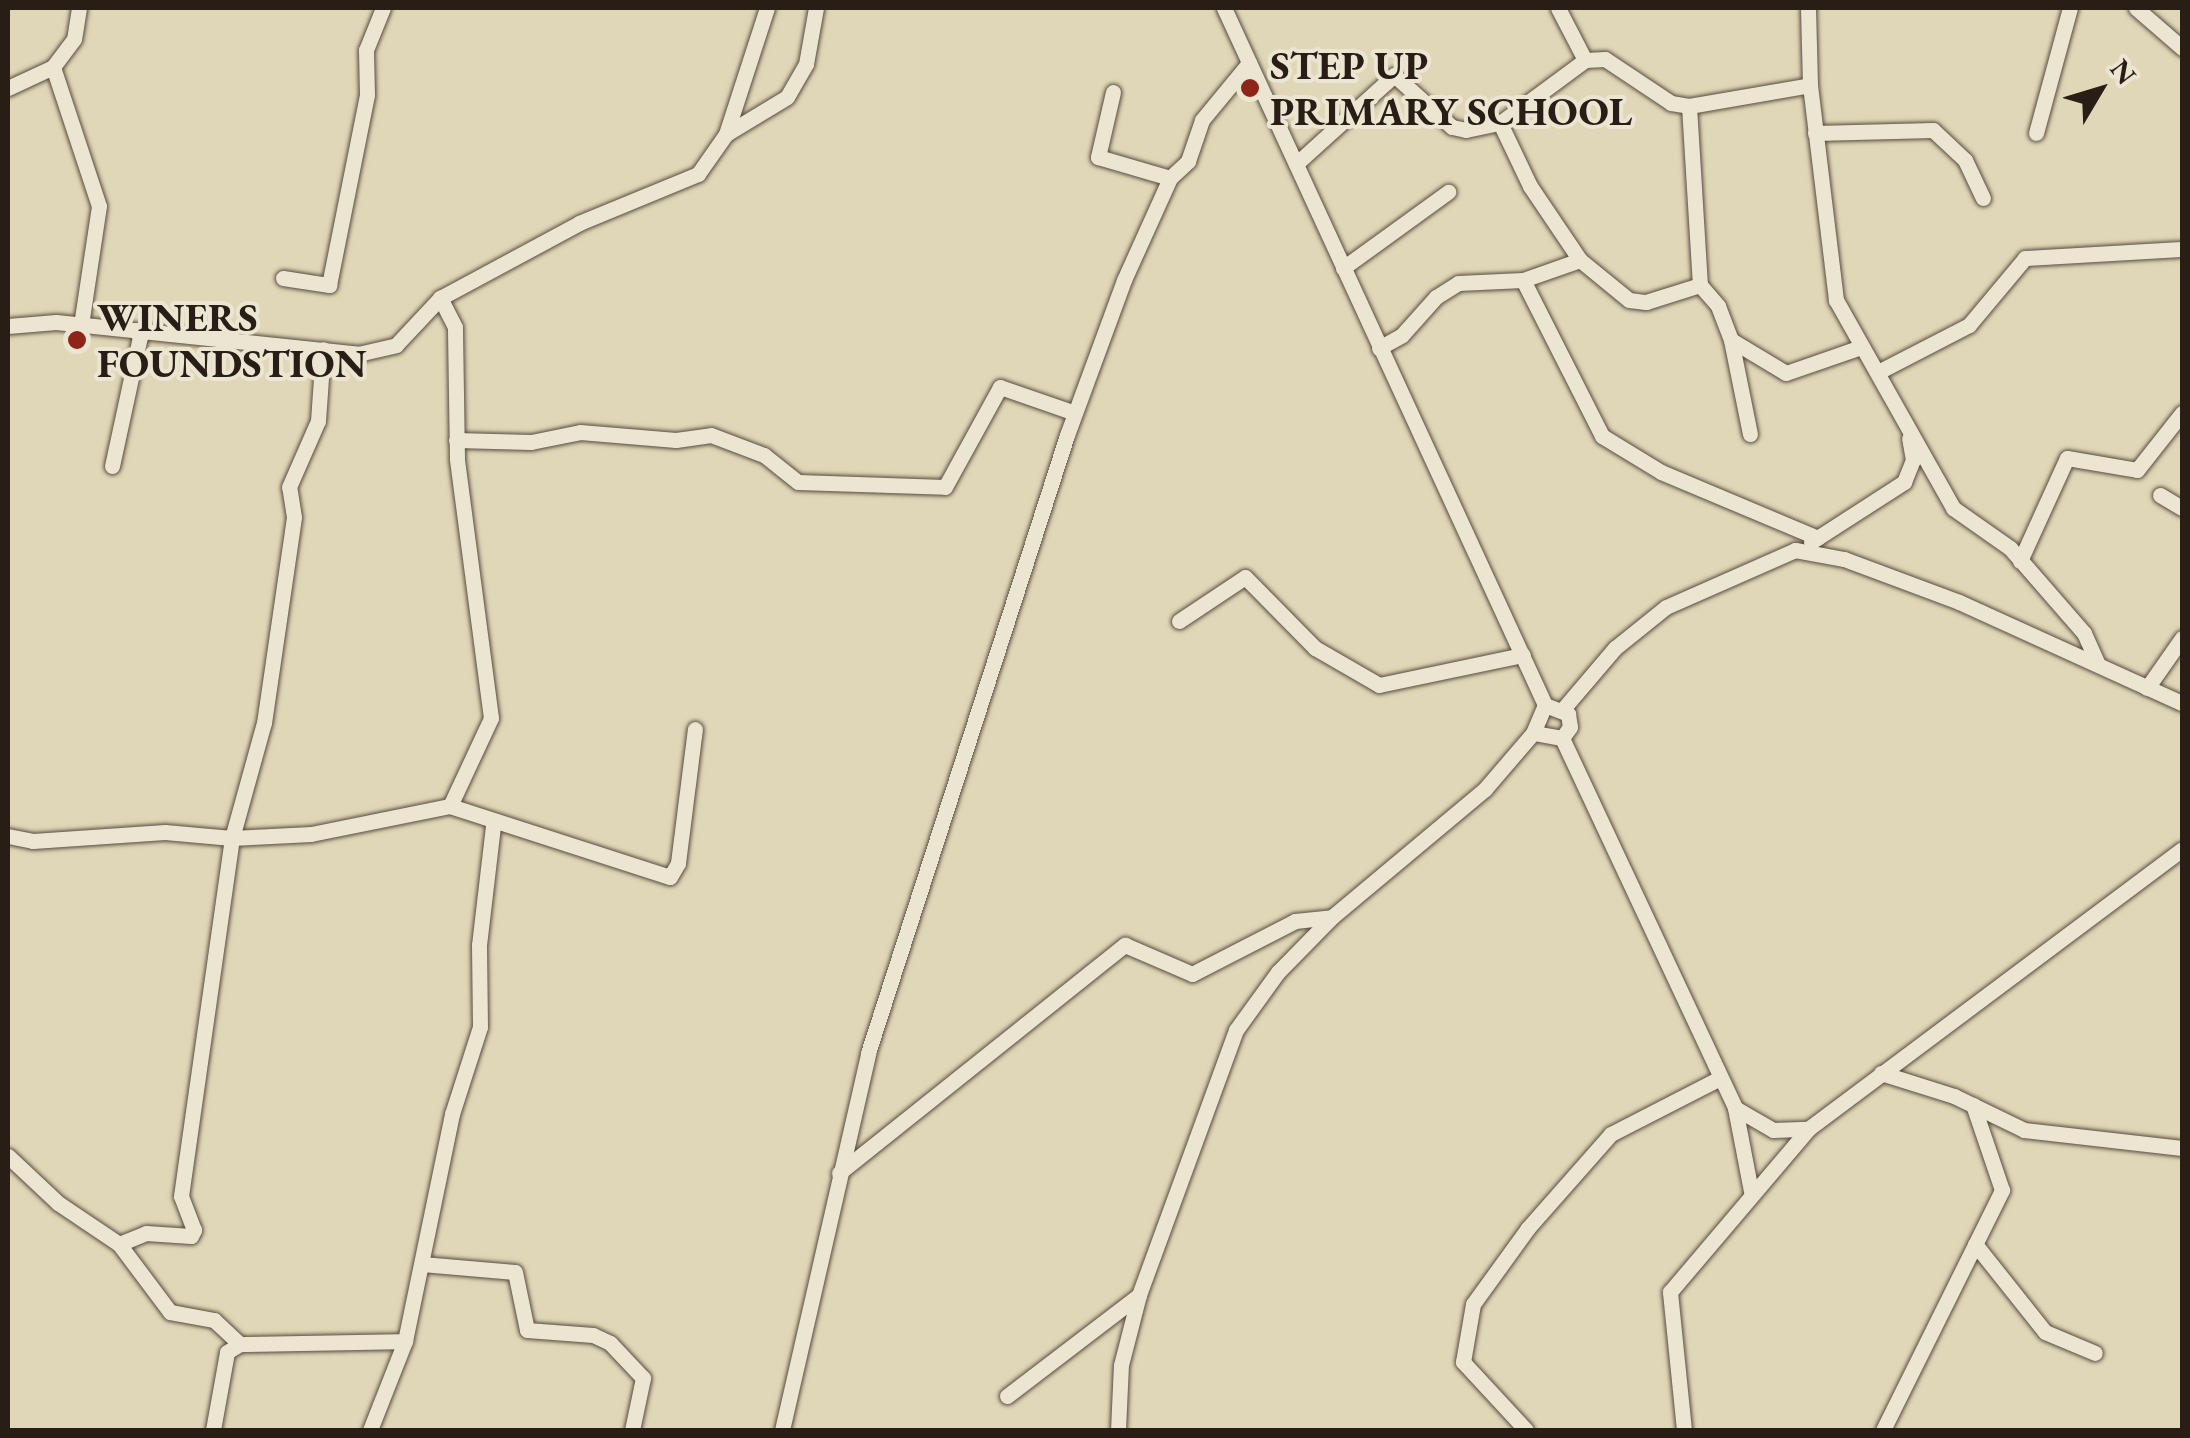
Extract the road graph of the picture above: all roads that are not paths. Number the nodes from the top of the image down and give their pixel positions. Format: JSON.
{"nodes":[{"id":1,"x":79,"y":8,"type":"edge"},
{"id":2,"x":383,"y":8,"type":"edge"},
{"id":3,"x":766,"y":8,"type":"edge"},
{"id":4,"x":816,"y":8,"type":"edge"},
{"id":5,"x":1224,"y":8,"type":"edge"},
{"id":6,"x":1558,"y":8,"type":"edge"},
{"id":7,"x":1808,"y":8,"type":"edge"},
{"id":8,"x":2070,"y":8,"type":"edge"},
{"id":9,"x":2136,"y":8,"type":"edge"},
{"id":10,"x":2182,"y":48,"type":"edge"},
{"id":11,"x":1585,"y":60,"type":"junction"},
{"id":12,"x":1249,"y":63,"type":"junction"},
{"id":13,"x":53,"y":66,"type":"junction"},
{"id":14,"x":1810,"y":85,"type":"junction"},
{"id":15,"x":8,"y":88,"type":"edge"},
{"id":16,"x":1114,"y":92,"type":"dead end"},
{"id":17,"x":1688,"y":106,"type":"junction"},
{"id":18,"x":1500,"y":123,"type":"junction"},
{"id":19,"x":1815,"y":133,"type":"junction"},
{"id":20,"x":2036,"y":133,"type":"dead end"},
{"id":21,"x":726,"y":134,"type":"junction"},
{"id":22,"x":1296,"y":164,"type":"junction"},
{"id":23,"x":1170,"y":178,"type":"junction"},
{"id":24,"x":1448,"y":192,"type":"dead end"},
{"id":25,"x":1983,"y":198,"type":"dead end"},
{"id":26,"x":2182,"y":249,"type":"edge"},
{"id":27,"x":1580,"y":260,"type":"junction"},
{"id":28,"x":1343,"y":268,"type":"junction"},
{"id":29,"x":283,"y":278,"type":"dead end"},
{"id":30,"x":1523,"y":280,"type":"junction"},
{"id":31,"x":1700,"y":285,"type":"junction"},
{"id":32,"x":440,"y":298,"type":"junction"},
{"id":33,"x":80,"y":325,"type":"junction"},
{"id":34,"x":8,"y":326,"type":"edge"},
{"id":35,"x":136,"y":330,"type":"junction"},
{"id":36,"x":1731,"y":340,"type":"junction"},
{"id":37,"x":1862,"y":347,"type":"junction"},
{"id":38,"x":323,"y":348,"type":"junction"},
{"id":39,"x":1378,"y":348,"type":"junction"},
{"id":40,"x":1880,"y":371,"type":"junction"},
{"id":41,"x":1076,"y":413,"type":"junction"},
{"id":42,"x":2182,"y":413,"type":"edge"},
{"id":43,"x":1906,"y":424,"type":"junction"},
{"id":44,"x":1750,"y":434,"type":"dead end"},
{"id":45,"x":456,"y":440,"type":"junction"},
{"id":46,"x":112,"y":466,"type":"dead end"},
{"id":47,"x":2160,"y":495,"type":"dead end"},
{"id":48,"x":2182,"y":508,"type":"edge"},
{"id":49,"x":1818,"y":538,"type":"junction"},
{"id":50,"x":1794,"y":550,"type":"junction"},
{"id":51,"x":2020,"y":561,"type":"junction"},
{"id":52,"x":1180,"y":621,"type":"dead end"},
{"id":53,"x":2182,"y":638,"type":"edge"},
{"id":54,"x":1523,"y":655,"type":"junction"},
{"id":55,"x":2098,"y":664,"type":"junction"},
{"id":56,"x":2148,"y":688,"type":"junction"},
{"id":57,"x":2182,"y":703,"type":"edge"},
{"id":58,"x":1545,"y":705,"type":"junction"},
{"id":59,"x":1563,"y":709,"type":"junction"},
{"id":60,"x":695,"y":729,"type":"dead end"},
{"id":61,"x":1534,"y":733,"type":"junction"},
{"id":62,"x":1562,"y":738,"type":"junction"},
{"id":63,"x":450,"y":806,"type":"junction"},
{"id":64,"x":494,"y":825,"type":"junction"},
{"id":65,"x":11,"y":837,"type":"edge"},
{"id":66,"x":232,"y":838,"type":"junction"},
{"id":67,"x":2182,"y":848,"type":"edge"},
{"id":68,"x":8,"y":854,"type":"edge"},
{"id":69,"x":1332,"y":917,"type":"junction"},
{"id":70,"x":1881,"y":1072,"type":"junction"},
{"id":71,"x":1718,"y":1079,"type":"junction"},
{"id":72,"x":1972,"y":1105,"type":"junction"},
{"id":73,"x":1735,"y":1108,"type":"junction"},
{"id":74,"x":1808,"y":1129,"type":"junction"},
{"id":75,"x":1772,"y":1130,"type":"junction"},
{"id":76,"x":1743,"y":1142,"type":"junction"},
{"id":77,"x":2182,"y":1148,"type":"edge"},
{"id":78,"x":8,"y":1156,"type":"edge"},
{"id":79,"x":839,"y":1172,"type":"junction"},
{"id":80,"x":1751,"y":1191,"type":"junction"},
{"id":81,"x":119,"y":1244,"type":"junction"},
{"id":82,"x":1975,"y":1244,"type":"junction"},
{"id":83,"x":422,"y":1264,"type":"junction"},
{"id":84,"x":1140,"y":1295,"type":"junction"},
{"id":85,"x":404,"y":1340,"type":"junction"},
{"id":86,"x":240,"y":1344,"type":"junction"},
{"id":87,"x":2095,"y":1353,"type":"dead end"},
{"id":88,"x":1007,"y":1396,"type":"dead end"},
{"id":89,"x":213,"y":1430,"type":"edge"},
{"id":90,"x":370,"y":1430,"type":"edge"},
{"id":91,"x":632,"y":1430,"type":"edge"},
{"id":92,"x":782,"y":1430,"type":"edge"},
{"id":93,"x":1118,"y":1430,"type":"edge"},
{"id":94,"x":1526,"y":1430,"type":"edge"},
{"id":95,"x":1684,"y":1430,"type":"edge"},
{"id":96,"x":1882,"y":1430,"type":"edge"}],
"edges":[{"from":1,"to":13,"type":"street"},
{"from":2,"to":29,"type":"street"},
{"from":3,"to":21,"type":"street"},
{"from":4,"to":21,"type":"street"},
{"from":5,"to":12,"type":"street"},
{"from":6,"to":11,"type":"street"},
{"from":7,"to":14,"type":"street"},
{"from":8,"to":20,"type":"street"},
{"from":9,"to":10,"type":"street"},
{"from":11,"to":17,"type":"street"},
{"from":11,"to":18,"type":"street"},
{"from":12,"to":22,"type":"street"},
{"from":12,"to":23,"type":"street"},
{"from":13,"to":15,"type":"street"},
{"from":13,"to":33,"type":"street"},
{"from":14,"to":17,"type":"street"},
{"from":14,"to":19,"type":"street"},
{"from":16,"to":23,"type":"street"},
{"from":17,"to":31,"type":"street"},
{"from":18,"to":22,"type":"street"},
{"from":18,"to":27,"type":"street"},
{"from":19,"to":25,"type":"street"},
{"from":19,"to":37,"type":"street"},
{"from":21,"to":32,"type":"street"},
{"from":22,"to":28,"type":"street"},
{"from":23,"to":41,"type":"street"},
{"from":24,"to":28,"type":"street"},
{"from":26,"to":40,"type":"street"},
{"from":27,"to":30,"type":"street"},
{"from":27,"to":31,"type":"street"},
{"from":28,"to":39,"type":"street"},
{"from":30,"to":39,"type":"street"},
{"from":30,"to":49,"type":"street"},
{"from":31,"to":36,"type":"street"},
{"from":32,"to":38,"type":"street"},
{"from":32,"to":45,"type":"street"},
{"from":33,"to":34,"type":"street"},
{"from":33,"to":35,"type":"street"},
{"from":35,"to":38,"type":"street"},
{"from":35,"to":46,"type":"street"},
{"from":36,"to":37,"type":"street"},
{"from":36,"to":44,"type":"street"},
{"from":37,"to":40,"type":"street"},
{"from":38,"to":66,"type":"street"},
{"from":39,"to":54,"type":"street"},
{"from":40,"to":43,"type":"street"},
{"from":41,"to":45,"type":"street"},
{"from":41,"to":79,"type":"street"},
{"from":42,"to":51,"type":"street"},
{"from":43,"to":49,"type":"street"},
{"from":43,"to":51,"type":"street"},
{"from":45,"to":63,"type":"street"},
{"from":47,"to":48,"type":"street"},
{"from":49,"to":50,"type":"street"},
{"from":50,"to":55,"type":"street"},
{"from":50,"to":59,"type":"street"},
{"from":51,"to":55,"type":"street"},
{"from":52,"to":54,"type":"street"},
{"from":53,"to":56,"type":"street"},
{"from":54,"to":58,"type":"street"},
{"from":55,"to":56,"type":"street"},
{"from":56,"to":57,"type":"street"},
{"from":58,"to":59,"type":"street"},
{"from":58,"to":61,"type":"street"},
{"from":59,"to":62,"type":"street"},
{"from":60,"to":64,"type":"street"},
{"from":61,"to":62,"type":"street"},
{"from":61,"to":69,"type":"street"},
{"from":62,"to":71,"type":"street"},
{"from":63,"to":64,"type":"street"},
{"from":63,"to":66,"type":"street"},
{"from":64,"to":83,"type":"street"},
{"from":65,"to":66,"type":"street"},
{"from":65,"to":68,"type":"street"},
{"from":66,"to":81,"type":"street"},
{"from":67,"to":70,"type":"street"},
{"from":69,"to":79,"type":"street"},
{"from":69,"to":84,"type":"street"},
{"from":70,"to":72,"type":"street"},
{"from":70,"to":74,"type":"street"},
{"from":71,"to":73,"type":"street"},
{"from":71,"to":94,"type":"street"},
{"from":72,"to":77,"type":"street"},
{"from":72,"to":82,"type":"street"},
{"from":73,"to":75,"type":"street"},
{"from":73,"to":76,"type":"street"},
{"from":74,"to":75,"type":"street"},
{"from":74,"to":80,"type":"street"},
{"from":75,"to":76,"type":"street"},
{"from":76,"to":80,"type":"street"},
{"from":78,"to":81,"type":"street"},
{"from":79,"to":92,"type":"street"},
{"from":80,"to":95,"type":"street"},
{"from":81,"to":86,"type":"street"},
{"from":82,"to":87,"type":"street"},
{"from":82,"to":96,"type":"street"},
{"from":83,"to":85,"type":"street"},
{"from":83,"to":91,"type":"street"},
{"from":84,"to":88,"type":"street"},
{"from":84,"to":93,"type":"street"},
{"from":85,"to":86,"type":"street"},
{"from":85,"to":90,"type":"street"},
{"from":86,"to":89,"type":"street"}]}
